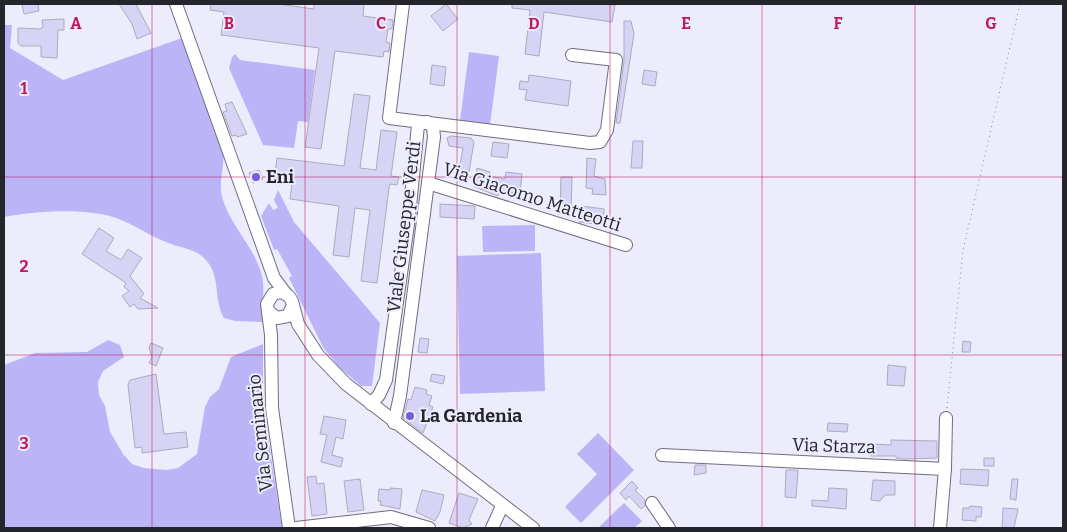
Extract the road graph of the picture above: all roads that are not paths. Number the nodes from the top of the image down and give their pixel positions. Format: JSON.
{"nodes":[{"id":1,"x":176,"y":4,"type":"edge"},
{"id":2,"x":403,"y":4,"type":"edge"},
{"id":3,"x":572,"y":55,"type":"dead end"},
{"id":4,"x":426,"y":122,"type":"junction"},
{"id":5,"x":428,"y":183,"type":"junction"},
{"id":6,"x":626,"y":245,"type":"dead end"},
{"id":7,"x":274,"y":278,"type":"junction"},
{"id":8,"x":270,"y":296,"type":"junction"},
{"id":9,"x":290,"y":299,"type":"junction"},
{"id":10,"x":277,"y":316,"type":"junction"},
{"id":11,"x":298,"y":324,"type":"junction"},
{"id":12,"x":371,"y":404,"type":"junction"},
{"id":13,"x":946,"y":418,"type":"road end"},
{"id":14,"x":394,"y":423,"type":"junction"},
{"id":15,"x":662,"y":455,"type":"dead end"},
{"id":16,"x":945,"y":469,"type":"junction"},
{"id":17,"x":652,"y":503,"type":"dead end"},
{"id":18,"x":502,"y":506,"type":"junction"},
{"id":19,"x":517,"y":524,"type":"edge"},
{"id":20,"x":289,"y":528,"type":"edge"},
{"id":21,"x":296,"y":528,"type":"edge"},
{"id":22,"x":429,"y":528,"type":"edge"},
{"id":23,"x":492,"y":528,"type":"edge"},
{"id":24,"x":533,"y":528,"type":"edge"},
{"id":25,"x":669,"y":528,"type":"edge"},
{"id":26,"x":940,"y":528,"type":"edge"}],
"edges":[{"from":1,"to":7,"type":"street"},
{"from":2,"to":4,"type":"street"},
{"from":3,"to":4,"type":"street"},
{"from":4,"to":5,"type":"street","name":"Viale Giuseppe Verdi"},
{"from":4,"to":12,"type":"street","name":"Viale Giuseppe Verdi"},
{"from":5,"to":6,"type":"street","name":"Via Giacomo Matteotti"},
{"from":5,"to":14,"type":"street","name":"Viale Giuseppe Verdi"},
{"from":7,"to":8,"type":"street"},
{"from":7,"to":9,"type":"street"},
{"from":8,"to":9,"type":"street"},
{"from":8,"to":10,"type":"street"},
{"from":9,"to":10,"type":"street"},
{"from":9,"to":11,"type":"street"},
{"from":10,"to":11,"type":"street"},
{"from":10,"to":20,"type":"street","name":"Via Seminario"},
{"from":11,"to":12,"type":"street"},
{"from":12,"to":14,"type":"street"},
{"from":13,"to":16,"type":"street"},
{"from":14,"to":18,"type":"street"},
{"from":15,"to":16,"type":"street","name":"Via Starza"},
{"from":16,"to":26,"type":"street"},
{"from":17,"to":25,"type":"street"},
{"from":18,"to":19,"type":"street"},
{"from":18,"to":23,"type":"street"},
{"from":19,"to":24,"type":"street"},
{"from":21,"to":22,"type":"street"}]}
